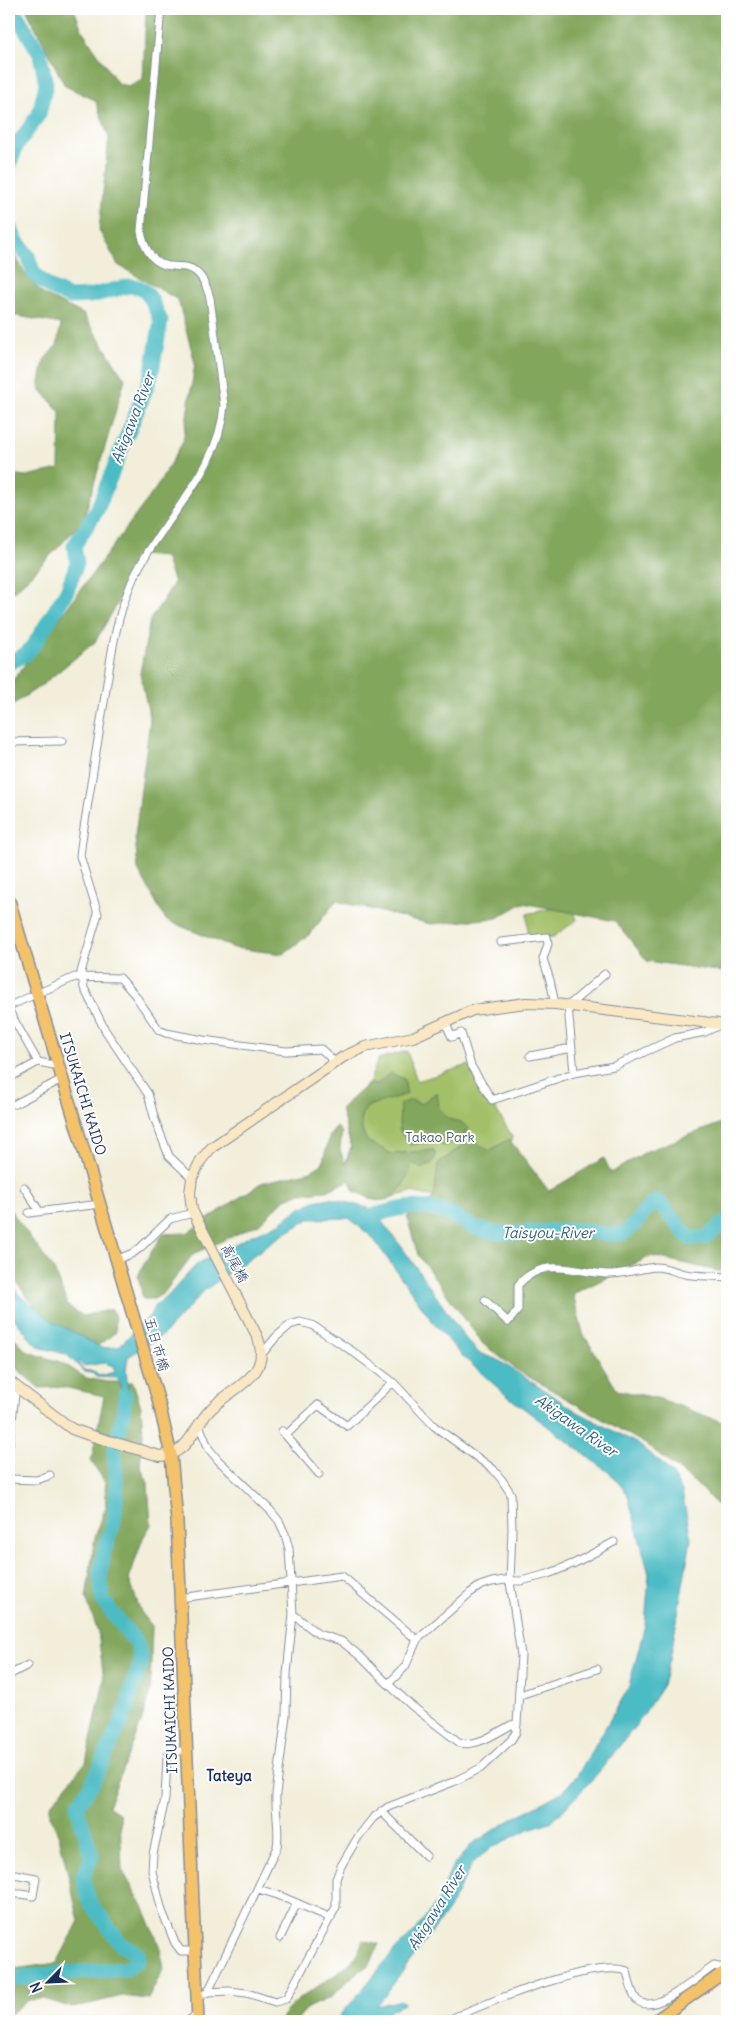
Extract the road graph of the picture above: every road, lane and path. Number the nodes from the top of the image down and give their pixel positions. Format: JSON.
{"nodes":[{"id":1,"x":161,"y":9,"type":"edge"},
{"id":2,"x":62,"y":741,"type":"dead end"},
{"id":3,"x":9,"y":742,"type":"edge"},
{"id":4,"x":9,"y":900,"type":"edge"},
{"id":5,"x":501,"y":942,"type":"dead end"},
{"id":6,"x":605,"y":974,"type":"dead end"},
{"id":7,"x":82,"y":978,"type":"junction"},
{"id":8,"x":36,"y":993,"type":"junction"},
{"id":9,"x":555,"y":1004,"type":"junction"},
{"id":10,"x":9,"y":1006,"type":"edge"},
{"id":11,"x":568,"y":1006,"type":"junction"},
{"id":12,"x":9,"y":1011,"type":"edge"},
{"id":13,"x":445,"y":1022,"type":"junction"},
{"id":14,"x":724,"y":1025,"type":"edge"},
{"id":15,"x":572,"y":1048,"type":"junction"},
{"id":16,"x":530,"y":1056,"type":"dead end"},
{"id":17,"x":38,"y":1062,"type":"junction"},
{"id":18,"x":335,"y":1062,"type":"junction"},
{"id":19,"x":58,"y":1066,"type":"junction"},
{"id":20,"x":574,"y":1073,"type":"junction"},
{"id":21,"x":9,"y":1078,"type":"edge"},
{"id":22,"x":62,"y":1079,"type":"junction"},
{"id":23,"x":14,"y":1104,"type":"dead end"},
{"id":24,"x":192,"y":1178,"type":"junction"},
{"id":25,"x":24,"y":1188,"type":"dead end"},
{"id":26,"x":100,"y":1204,"type":"junction"},
{"id":27,"x":39,"y":1211,"type":"junction"},
{"id":28,"x":29,"y":1213,"type":"dead end"},
{"id":29,"x":193,"y":1213,"type":"junction"},
{"id":30,"x":116,"y":1260,"type":"junction"},
{"id":31,"x":727,"y":1277,"type":"edge"},
{"id":32,"x":128,"y":1297,"type":"joint"},
{"id":33,"x":485,"y":1300,"type":"dead end"},
{"id":34,"x":261,"y":1356,"type":"junction"},
{"id":35,"x":392,"y":1382,"type":"junction"},
{"id":36,"x":12,"y":1384,"type":"edge"},
{"id":37,"x":158,"y":1399,"type":"joint"},
{"id":38,"x":199,"y":1424,"type":"junction"},
{"id":39,"x":9,"y":1444,"type":"edge"},
{"id":40,"x":171,"y":1455,"type":"junction"},
{"id":41,"x":319,"y":1474,"type":"dead end"},
{"id":42,"x":50,"y":1475,"type":"dead end"},
{"id":43,"x":9,"y":1479,"type":"edge"},
{"id":44,"x":614,"y":1542,"type":"dead end"},
{"id":45,"x":510,"y":1582,"type":"junction"},
{"id":46,"x":291,"y":1584,"type":"junction"},
{"id":47,"x":180,"y":1598,"type":"junction"},
{"id":48,"x":293,"y":1614,"type":"junction"},
{"id":49,"x":417,"y":1640,"type":"junction"},
{"id":50,"x":28,"y":1665,"type":"dead end"},
{"id":51,"x":597,"y":1669,"type":"dead end"},
{"id":52,"x":9,"y":1675,"type":"edge"},
{"id":53,"x":388,"y":1684,"type":"junction"},
{"id":54,"x":520,"y":1695,"type":"junction"},
{"id":55,"x":517,"y":1724,"type":"junction"},
{"id":56,"x":9,"y":1729,"type":"edge"},
{"id":57,"x":9,"y":1739,"type":"edge"},
{"id":58,"x":187,"y":1750,"type":"junction"},
{"id":59,"x":381,"y":1811,"type":"junction"},
{"id":60,"x":426,"y":1856,"type":"dead end"},
{"id":61,"x":9,"y":1873,"type":"edge"},
{"id":62,"x":258,"y":1889,"type":"junction"},
{"id":63,"x":9,"y":1894,"type":"edge"},
{"id":64,"x":297,"y":1904,"type":"junction"},
{"id":65,"x":331,"y":1918,"type":"junction"},
{"id":66,"x":280,"y":1938,"type":"dead end"},
{"id":67,"x":195,"y":1951,"type":"junction"},
{"id":68,"x":727,"y":1969,"type":"edge"},
{"id":69,"x":208,"y":1992,"type":"junction"},
{"id":70,"x":197,"y":1998,"type":"junction"},
{"id":71,"x":198,"y":2018,"type":"edge"},
{"id":72,"x":188,"y":2021,"type":"edge"},
{"id":73,"x":428,"y":2021,"type":"edge"},
{"id":74,"x":439,"y":2021,"type":"edge"},
{"id":75,"x":656,"y":2021,"type":"edge"}],
"edges":[{"from":1,"to":7,"type":"street"},
{"from":2,"to":3,"type":"street"},
{"from":4,"to":8,"type":"main road","name":"ITSUKAICHI KAIDO"},
{"from":5,"to":9,"type":"street"},
{"from":6,"to":11,"type":"street"},
{"from":7,"to":8,"type":"street"},
{"from":7,"to":18,"type":"street"},
{"from":7,"to":24,"type":"street"},
{"from":8,"to":10,"type":"street"},
{"from":8,"to":19,"type":"main road","name":"ITSUKAICHI KAIDO"},
{"from":9,"to":11,"type":"street"},
{"from":9,"to":13,"type":"street"},
{"from":11,"to":14,"type":"street"},
{"from":11,"to":15,"type":"street"},
{"from":12,"to":17,"type":"street"},
{"from":13,"to":18,"type":"street"},
{"from":13,"to":20,"type":"street"},
{"from":14,"to":20,"type":"street"},
{"from":15,"to":16,"type":"street"},
{"from":15,"to":20,"type":"street"},
{"from":17,"to":19,"type":"street"},
{"from":17,"to":21,"type":"street"},
{"from":18,"to":24,"type":"street"},
{"from":19,"to":22,"type":"main road","name":"ITSUKAICHI KAIDO"},
{"from":22,"to":23,"type":"street"},
{"from":22,"to":26,"type":"main road","name":"ITSUKAICHI KAIDO"},
{"from":24,"to":29,"type":"street"},
{"from":25,"to":27,"type":"street"},
{"from":26,"to":27,"type":"street"},
{"from":26,"to":30,"type":"main road","name":"ITSUKAICHI KAIDO"},
{"from":27,"to":28,"type":"street"},
{"from":29,"to":30,"type":"street"},
{"from":29,"to":34,"type":"street","name":"高尾橋"},
{"from":30,"to":32,"type":"main road","name":"ITSUKAICHI KAIDO"},
{"from":31,"to":33,"type":"street"},
{"from":32,"to":37,"type":"main road","name":"五日市橋"},
{"from":34,"to":35,"type":"street"},
{"from":34,"to":38,"type":"street"},
{"from":35,"to":41,"type":"street"},
{"from":35,"to":45,"type":"street"},
{"from":36,"to":39,"type":"street"},
{"from":36,"to":40,"type":"street"},
{"from":37,"to":40,"type":"main road","name":"ITSUKAICHI KAIDO"},
{"from":38,"to":40,"type":"street"},
{"from":38,"to":46,"type":"street"},
{"from":40,"to":47,"type":"main road","name":"ITSUKAICHI KAIDO"},
{"from":42,"to":43,"type":"street"},
{"from":44,"to":45,"type":"street"},
{"from":45,"to":49,"type":"street"},
{"from":45,"to":54,"type":"street"},
{"from":46,"to":47,"type":"street"},
{"from":46,"to":48,"type":"street"},
{"from":46,"to":49,"type":"street"},
{"from":47,"to":58,"type":"main road","name":"ITSUKAICHI KAIDO"},
{"from":48,"to":53,"type":"street"},
{"from":48,"to":62,"type":"street"},
{"from":49,"to":53,"type":"street"},
{"from":50,"to":52,"type":"street"},
{"from":51,"to":54,"type":"street"},
{"from":53,"to":55,"type":"street"},
{"from":54,"to":55,"type":"street"},
{"from":55,"to":59,"type":"street"},
{"from":56,"to":57,"type":"street"},
{"from":58,"to":67,"type":"main road","name":"ITSUKAICHI KAIDO"},
{"from":58,"to":67,"type":"street"},
{"from":59,"to":60,"type":"street"},
{"from":59,"to":65,"type":"street"},
{"from":61,"to":63,"type":"street"},
{"from":62,"to":64,"type":"street"},
{"from":62,"to":69,"type":"street"},
{"from":64,"to":65,"type":"street"},
{"from":64,"to":66,"type":"street"},
{"from":65,"to":69,"type":"street"},
{"from":67,"to":70,"type":"main road","name":"ITSUKAICHI KAIDO"},
{"from":68,"to":74,"type":"street"},
{"from":68,"to":75,"type":"main road"},
{"from":69,"to":70,"type":"street"},
{"from":70,"to":71,"type":"main road","name":"ITSUKAICHI KAIDO"},
{"from":71,"to":72,"type":"street"},
{"from":73,"to":74,"type":"street"}]}
